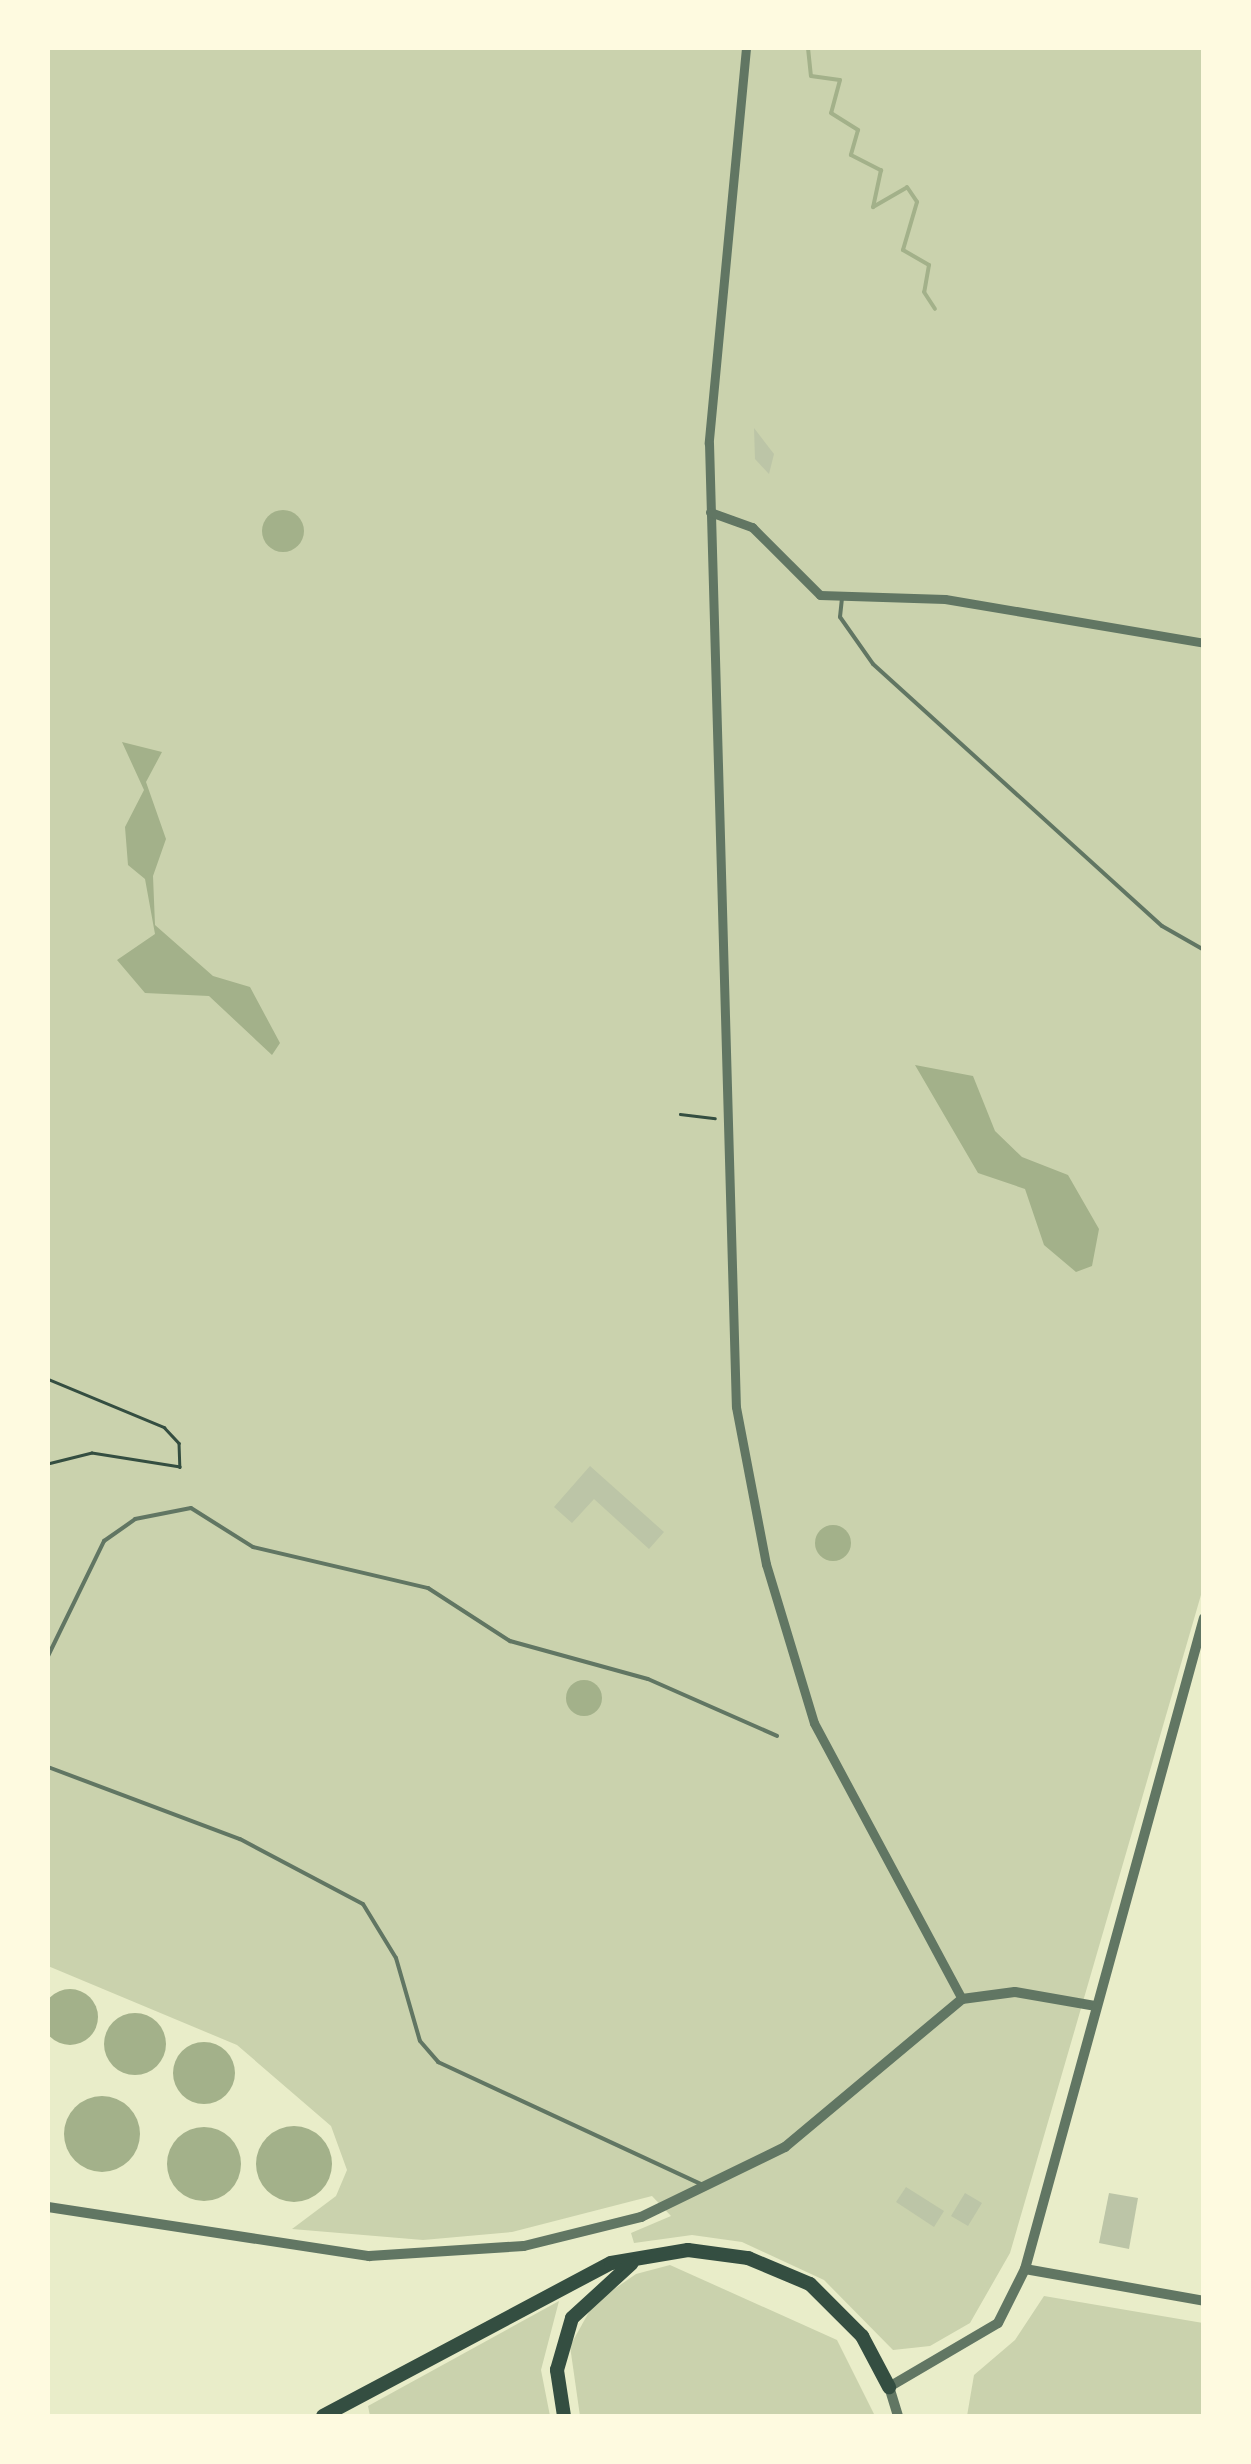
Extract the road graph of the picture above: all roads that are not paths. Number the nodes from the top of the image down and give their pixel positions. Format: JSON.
{"nodes":[{"id":1,"x":746,"y":48,"type":"edge"},
{"id":2,"x":710,"y":512,"type":"junction"},
{"id":3,"x":842,"y":598,"type":"junction"},
{"id":4,"x":1204,"y":643,"type":"edge"},
{"id":5,"x":1204,"y":950,"type":"edge"},
{"id":6,"x":1202,"y":1624,"type":"edge"},
{"id":7,"x":48,"y":1656,"type":"edge"},
{"id":8,"x":776,"y":1736,"type":"dead end"},
{"id":9,"x":48,"y":1767,"type":"edge"},
{"id":10,"x":962,"y":1999,"type":"junction"},
{"id":11,"x":1095,"y":2006,"type":"junction"},
{"id":12,"x":710,"y":2188,"type":"junction"},
{"id":13,"x":48,"y":2207,"type":"edge"},
{"id":14,"x":658,"y":2254,"type":"junction"},
{"id":15,"x":1025,"y":2269,"type":"junction"},
{"id":16,"x":1204,"y":2301,"type":"edge"},
{"id":17,"x":889,"y":2388,"type":"junction"},
{"id":18,"x":323,"y":2416,"type":"edge"},
{"id":19,"x":564,"y":2416,"type":"edge"},
{"id":20,"x":898,"y":2416,"type":"edge"}],
"edges":[{"from":1,"to":2,"type":"street"},
{"from":2,"to":3,"type":"street"},
{"from":2,"to":10,"type":"street"},
{"from":3,"to":4,"type":"street"},
{"from":3,"to":5,"type":"lane"},
{"from":6,"to":11,"type":"street"},
{"from":7,"to":8,"type":"lane"},
{"from":9,"to":12,"type":"lane"},
{"from":10,"to":11,"type":"street"},
{"from":10,"to":12,"type":"street"},
{"from":11,"to":15,"type":"street"},
{"from":12,"to":13,"type":"street"},
{"from":14,"to":17,"type":"highway"},
{"from":14,"to":18,"type":"highway"},
{"from":14,"to":19,"type":"highway"},
{"from":15,"to":16,"type":"street"},
{"from":15,"to":17,"type":"street"},
{"from":17,"to":20,"type":"street"}]}
